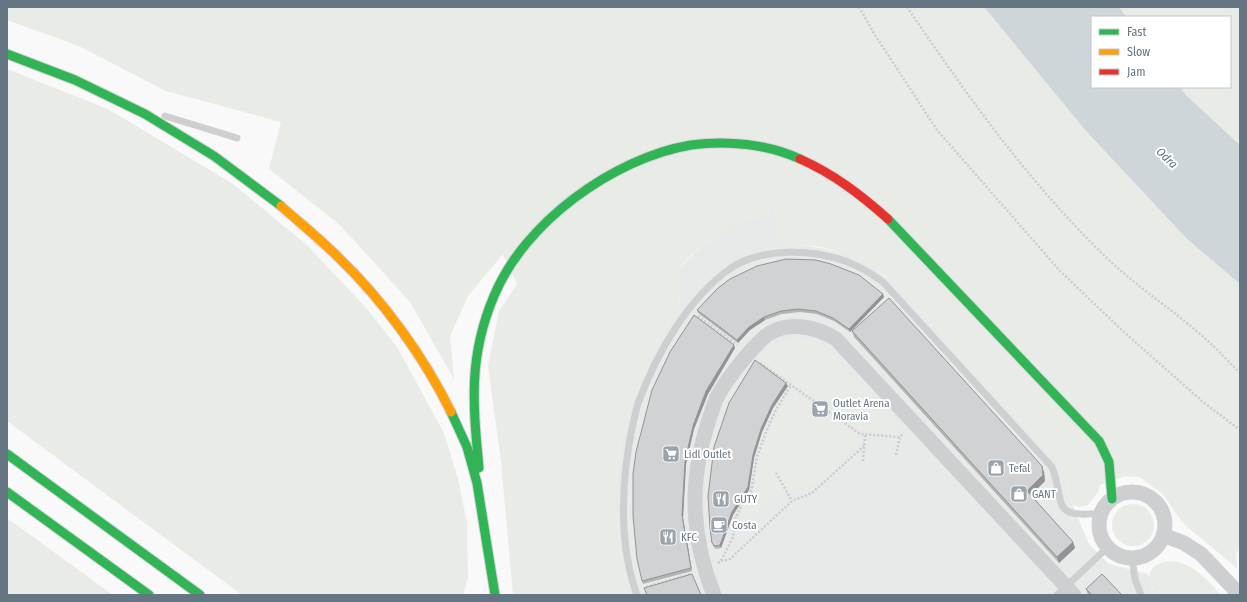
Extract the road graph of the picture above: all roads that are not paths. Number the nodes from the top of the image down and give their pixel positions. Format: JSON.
{"nodes":[{"id":1,"x":7,"y":54,"type":"edge"},
{"id":2,"x":131,"y":106,"type":"junction"},
{"id":3,"x":238,"y":138,"type":"dead end"},
{"id":4,"x":7,"y":454,"type":"edge"},
{"id":5,"x":480,"y":490,"type":"junction"},
{"id":6,"x":7,"y":492,"type":"edge"},
{"id":7,"x":1112,"y":499,"type":"junction"},
{"id":8,"x":1102,"y":513,"type":"junction"},
{"id":9,"x":486,"y":534,"type":"junction"},
{"id":10,"x":1163,"y":535,"type":"junction"},
{"id":11,"x":1108,"y":547,"type":"junction"},
{"id":12,"x":1132,"y":558,"type":"junction"},
{"id":13,"x":484,"y":584,"type":"dead end"},
{"id":14,"x":636,"y":592,"type":"edge"},
{"id":15,"x":1066,"y":592,"type":"edge"},
{"id":16,"x":149,"y":595,"type":"edge"},
{"id":17,"x":200,"y":595,"type":"edge"},
{"id":18,"x":495,"y":595,"type":"edge"},
{"id":19,"x":714,"y":595,"type":"edge"},
{"id":20,"x":1141,"y":595,"type":"edge"},
{"id":21,"x":1240,"y":595,"type":"edge"}],
"edges":[{"from":1,"to":2,"type":"main road"},
{"from":2,"to":3,"type":"lane"},
{"from":2,"to":5,"type":"main road"},
{"from":4,"to":17,"type":"main road"},
{"from":5,"to":7,"type":"main road"},
{"from":5,"to":9,"type":"main road"},
{"from":6,"to":16,"type":"main road"},
{"from":7,"to":8,"type":"street"},
{"from":7,"to":10,"type":"street"},
{"from":8,"to":11,"type":"street"},
{"from":8,"to":14,"type":"lane"},
{"from":9,"to":13,"type":"main road"},
{"from":9,"to":18,"type":"main road"},
{"from":10,"to":12,"type":"street"},
{"from":10,"to":21,"type":"street"},
{"from":11,"to":12,"type":"street"},
{"from":11,"to":15,"type":"lane"},
{"from":12,"to":20,"type":"lane"},
{"from":15,"to":19,"type":"street"}]}
